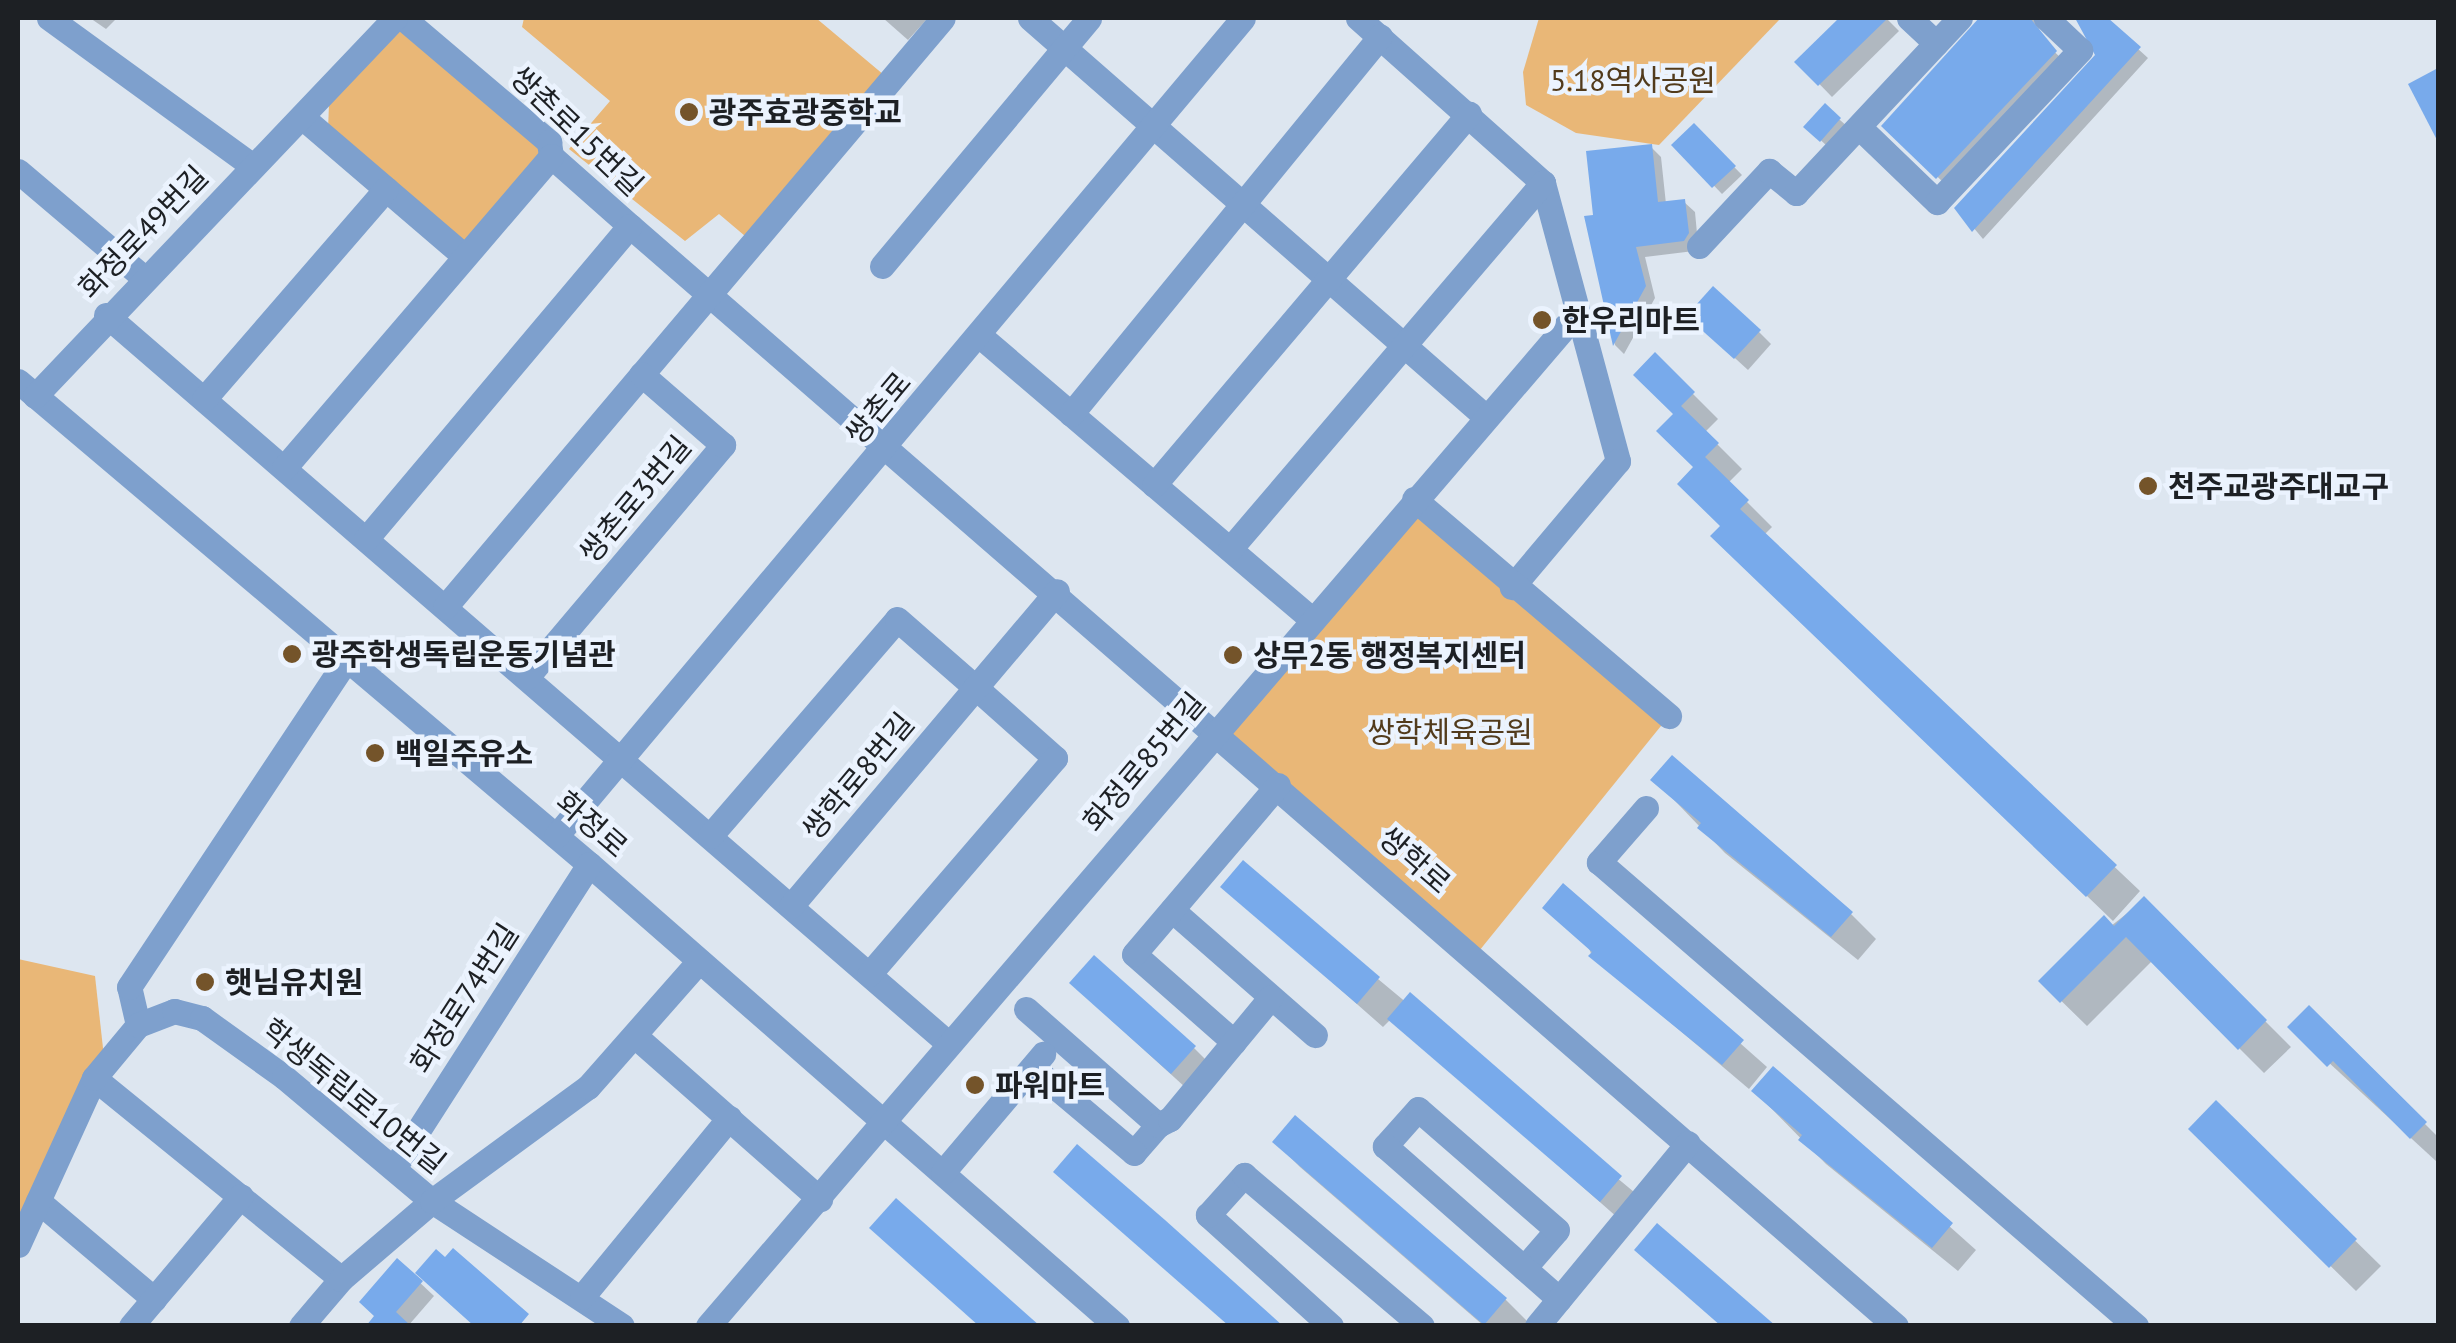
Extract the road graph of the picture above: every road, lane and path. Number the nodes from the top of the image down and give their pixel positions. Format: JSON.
{"nodes":[{"id":1,"x":49,"y":18,"type":"edge"},
{"id":2,"x":395,"y":18,"type":"edge"},
{"id":3,"x":403,"y":18,"type":"edge"},
{"id":4,"x":944,"y":18,"type":"edge"},
{"id":5,"x":1030,"y":18,"type":"edge"},
{"id":6,"x":1089,"y":18,"type":"edge"},
{"id":7,"x":1243,"y":18,"type":"edge"},
{"id":8,"x":1358,"y":18,"type":"edge"},
{"id":9,"x":1909,"y":18,"type":"edge"},
{"id":10,"x":1960,"y":18,"type":"edge"},
{"id":11,"x":2046,"y":18,"type":"edge"},
{"id":12,"x":1380,"y":36,"type":"junction"},
{"id":13,"x":1936,"y":42,"type":"junction"},
{"id":14,"x":1066,"y":48,"type":"junction"},
{"id":15,"x":1469,"y":114,"type":"junction"},
{"id":16,"x":302,"y":118,"type":"junction"},
{"id":17,"x":1156,"y":125,"type":"junction"},
{"id":18,"x":1860,"y":128,"type":"junction"},
{"id":19,"x":551,"y":156,"type":"junction"},
{"id":20,"x":253,"y":166,"type":"junction"},
{"id":21,"x":18,"y":171,"type":"edge"},
{"id":22,"x":1543,"y":183,"type":"junction"},
{"id":23,"x":386,"y":189,"type":"junction"},
{"id":24,"x":1246,"y":207,"type":"junction"},
{"id":25,"x":630,"y":226,"type":"junction"},
{"id":26,"x":1699,"y":246,"type":"dead end"},
{"id":27,"x":464,"y":256,"type":"junction"},
{"id":28,"x":882,"y":266,"type":"dead end"},
{"id":29,"x":142,"y":276,"type":"junction"},
{"id":30,"x":1328,"y":277,"type":"junction"},
{"id":31,"x":707,"y":292,"type":"junction"},
{"id":32,"x":1576,"y":314,"type":"junction"},
{"id":33,"x":106,"y":315,"type":"junction"},
{"id":34,"x":980,"y":336,"type":"junction"},
{"id":35,"x":1404,"y":345,"type":"junction"},
{"id":36,"x":641,"y":374,"type":"junction"},
{"id":37,"x":26,"y":389,"type":"edge"},
{"id":38,"x":204,"y":399,"type":"junction"},
{"id":39,"x":1071,"y":414,"type":"junction"},
{"id":40,"x":1486,"y":418,"type":"junction"},
{"id":41,"x":888,"y":447,"type":"junction"},
{"id":42,"x":284,"y":468,"type":"junction"},
{"id":43,"x":1154,"y":485,"type":"junction"},
{"id":44,"x":1414,"y":499,"type":"junction"},
{"id":45,"x":366,"y":538,"type":"junction"},
{"id":46,"x":1230,"y":550,"type":"junction"},
{"id":47,"x":1512,"y":587,"type":"junction"},
{"id":48,"x":1057,"y":591,"type":"junction"},
{"id":49,"x":446,"y":606,"type":"junction"},
{"id":50,"x":1310,"y":618,"type":"junction"},
{"id":51,"x":347,"y":660,"type":"junction"},
{"id":52,"x":527,"y":678,"type":"junction"},
{"id":53,"x":976,"y":687,"type":"junction"},
{"id":54,"x":1669,"y":716,"type":"dead end"},
{"id":55,"x":1214,"y":728,"type":"junction"},
{"id":56,"x":621,"y":758,"type":"junction"},
{"id":57,"x":1278,"y":784,"type":"junction"},
{"id":58,"x":1646,"y":808,"type":"dead end"},
{"id":59,"x":556,"y":836,"type":"junction"},
{"id":60,"x":710,"y":836,"type":"junction"},
{"id":61,"x":589,"y":864,"type":"junction"},
{"id":62,"x":790,"y":906,"type":"junction"},
{"id":63,"x":1172,"y":910,"type":"junction"},
{"id":64,"x":699,"y":961,"type":"junction"},
{"id":65,"x":869,"y":974,"type":"junction"},
{"id":66,"x":1272,"y":997,"type":"junction"},
{"id":67,"x":1026,"y":1010,"type":"dead end"},
{"id":68,"x":138,"y":1025,"type":"junction"},
{"id":69,"x":1315,"y":1035,"type":"dead end"},
{"id":70,"x":635,"y":1036,"type":"junction"},
{"id":71,"x":1057,"y":1038,"type":"junction"},
{"id":72,"x":1234,"y":1042,"type":"junction"},
{"id":73,"x":949,"y":1044,"type":"junction"},
{"id":74,"x":1032,"y":1067,"type":"junction"},
{"id":75,"x":94,"y":1078,"type":"junction"},
{"id":76,"x":729,"y":1118,"type":"junction"},
{"id":77,"x":885,"y":1121,"type":"junction"},
{"id":78,"x":1158,"y":1125,"type":"junction"},
{"id":79,"x":1688,"y":1143,"type":"junction"},
{"id":80,"x":394,"y":1168,"type":"junction"},
{"id":81,"x":944,"y":1172,"type":"junction"},
{"id":82,"x":241,"y":1196,"type":"junction"},
{"id":83,"x":820,"y":1199,"type":"junction"},
{"id":84,"x":38,"y":1201,"type":"junction"},
{"id":85,"x":432,"y":1201,"type":"junction"},
{"id":86,"x":18,"y":1246,"type":"edge"},
{"id":87,"x":1524,"y":1268,"type":"junction"},
{"id":88,"x":341,"y":1280,"type":"junction"},
{"id":89,"x":582,"y":1297,"type":"junction"},
{"id":90,"x":154,"y":1299,"type":"junction"},
{"id":91,"x":1559,"y":1299,"type":"junction"},
{"id":92,"x":1109,"y":1323,"type":"edge"},
{"id":93,"x":132,"y":1326,"type":"edge"},
{"id":94,"x":302,"y":1326,"type":"edge"},
{"id":95,"x":622,"y":1326,"type":"edge"},
{"id":96,"x":708,"y":1326,"type":"edge"},
{"id":97,"x":1330,"y":1326,"type":"edge"},
{"id":98,"x":1422,"y":1326,"type":"edge"},
{"id":99,"x":1537,"y":1326,"type":"edge"},
{"id":100,"x":1896,"y":1326,"type":"edge"},
{"id":101,"x":2136,"y":1326,"type":"edge"}],
"edges":[{"from":1,"to":20,"type":"street"},
{"from":2,"to":16,"type":"street","name":"화정로49번길"},
{"from":3,"to":19,"type":"street","name":"쌍촌로15번길"},
{"from":4,"to":31,"type":"street"},
{"from":5,"to":14,"type":"street"},
{"from":6,"to":14,"type":"street"},
{"from":7,"to":17,"type":"street","name":"쌍촌로"},
{"from":8,"to":12,"type":"street"},
{"from":9,"to":13,"type":"street"},
{"from":10,"to":13,"type":"street"},
{"from":11,"to":18,"type":"street"},
{"from":12,"to":15,"type":"street"},
{"from":12,"to":24,"type":"street"},
{"from":13,"to":18,"type":"street"},
{"from":14,"to":17,"type":"street"},
{"from":14,"to":28,"type":"street"},
{"from":15,"to":22,"type":"street"},
{"from":15,"to":30,"type":"street"},
{"from":16,"to":20,"type":"street","name":"화정로49번길"},
{"from":16,"to":23,"type":"street"},
{"from":17,"to":24,"type":"street"},
{"from":17,"to":34,"type":"street","name":"쌍촌로"},
{"from":18,"to":26,"type":"street"},
{"from":19,"to":25,"type":"street","name":"쌍촌로15번길"},
{"from":19,"to":27,"type":"street"},
{"from":20,"to":29,"type":"street","name":"화정로49번길"},
{"from":21,"to":29,"type":"street"},
{"from":22,"to":32,"type":"street"},
{"from":22,"to":35,"type":"street"},
{"from":23,"to":27,"type":"street"},
{"from":23,"to":38,"type":"street"},
{"from":24,"to":30,"type":"street"},
{"from":24,"to":39,"type":"street"},
{"from":25,"to":31,"type":"street","name":"쌍촌로15번길"},
{"from":25,"to":45,"type":"street"},
{"from":27,"to":42,"type":"street"},
{"from":29,"to":33,"type":"street","name":"화정로49번길"},
{"from":30,"to":35,"type":"street"},
{"from":30,"to":43,"type":"street"},
{"from":31,"to":36,"type":"street"},
{"from":31,"to":41,"type":"street","name":"쌍촌로15번길"},
{"from":32,"to":40,"type":"street","name":"화정로85번길"},
{"from":32,"to":47,"type":"street"},
{"from":33,"to":37,"type":"street","name":"화정로49번길"},
{"from":33,"to":38,"type":"street"},
{"from":34,"to":39,"type":"street"},
{"from":34,"to":41,"type":"street","name":"쌍촌로"},
{"from":35,"to":40,"type":"street"},
{"from":35,"to":46,"type":"street"},
{"from":36,"to":49,"type":"street"},
{"from":36,"to":52,"type":"street","name":"쌍촌로3번길"},
{"from":37,"to":51,"type":"street","name":"화정로"},
{"from":38,"to":42,"type":"street"},
{"from":39,"to":43,"type":"street"},
{"from":40,"to":44,"type":"street","name":"화정로85번길"},
{"from":41,"to":48,"type":"street","name":"쌍학로"},
{"from":41,"to":56,"type":"street","name":"쌍촌로"},
{"from":42,"to":45,"type":"street"},
{"from":43,"to":46,"type":"street"},
{"from":44,"to":47,"type":"street"},
{"from":44,"to":50,"type":"street","name":"화정로85번길"},
{"from":45,"to":49,"type":"street"},
{"from":46,"to":50,"type":"street"},
{"from":47,"to":54,"type":"street"},
{"from":48,"to":53,"type":"street","name":"쌍학로8번길"},
{"from":48,"to":55,"type":"street","name":"쌍학로"},
{"from":49,"to":52,"type":"street"},
{"from":50,"to":55,"type":"street","name":"화정로85번길"},
{"from":51,"to":59,"type":"street","name":"화정로"},
{"from":51,"to":68,"type":"street"},
{"from":52,"to":56,"type":"street"},
{"from":53,"to":60,"type":"street"},
{"from":53,"to":62,"type":"street","name":"쌍학로8번길"},
{"from":53,"to":65,"type":"street"},
{"from":55,"to":57,"type":"street","name":"쌍학로"},
{"from":55,"to":73,"type":"street","name":"화정로85번길"},
{"from":56,"to":59,"type":"street","name":"쌍촌로"},
{"from":56,"to":60,"type":"street"},
{"from":57,"to":63,"type":"street"},
{"from":57,"to":79,"type":"street","name":"쌍학로"},
{"from":58,"to":101,"type":"street"},
{"from":59,"to":61,"type":"street","name":"화정로"},
{"from":60,"to":62,"type":"street"},
{"from":61,"to":64,"type":"street","name":"화정로"},
{"from":61,"to":80,"type":"street","name":"화정로74번길"},
{"from":62,"to":65,"type":"street"},
{"from":63,"to":66,"type":"street"},
{"from":63,"to":72,"type":"street"},
{"from":64,"to":70,"type":"street"},
{"from":64,"to":77,"type":"street","name":"화정로"},
{"from":65,"to":73,"type":"street"},
{"from":66,"to":69,"type":"street"},
{"from":66,"to":72,"type":"street"},
{"from":67,"to":71,"type":"street"},
{"from":68,"to":75,"type":"street"},
{"from":68,"to":80,"type":"street","name":"학생독립로10번길"},
{"from":70,"to":76,"type":"street"},
{"from":70,"to":85,"type":"street"},
{"from":71,"to":74,"type":"street"},
{"from":71,"to":78,"type":"street"},
{"from":72,"to":78,"type":"street"},
{"from":73,"to":77,"type":"street","name":"화정로85번길"},
{"from":74,"to":78,"type":"street"},
{"from":74,"to":81,"type":"street"},
{"from":75,"to":82,"type":"street"},
{"from":75,"to":84,"type":"street"},
{"from":76,"to":83,"type":"street"},
{"from":76,"to":89,"type":"street"},
{"from":77,"to":81,"type":"street","name":"화정로"},
{"from":77,"to":83,"type":"street","name":"화정로85번길"},
{"from":79,"to":91,"type":"street"},
{"from":79,"to":100,"type":"street","name":"쌍학로"},
{"from":80,"to":85,"type":"street","name":"학생독립로10번길"},
{"from":81,"to":92,"type":"street","name":"화정로"},
{"from":82,"to":88,"type":"street"},
{"from":82,"to":90,"type":"street"},
{"from":83,"to":96,"type":"street","name":"화정로85번길"},
{"from":84,"to":86,"type":"street"},
{"from":84,"to":90,"type":"street"},
{"from":85,"to":88,"type":"street"},
{"from":85,"to":89,"type":"street","name":"학생독립로10번길"},
{"from":87,"to":87,"type":"street"},
{"from":87,"to":91,"type":"street"},
{"from":88,"to":94,"type":"street"},
{"from":89,"to":95,"type":"street","name":"학생독립로10번길"},
{"from":90,"to":93,"type":"street"},
{"from":91,"to":99,"type":"street"},
{"from":97,"to":98,"type":"street"}]}
